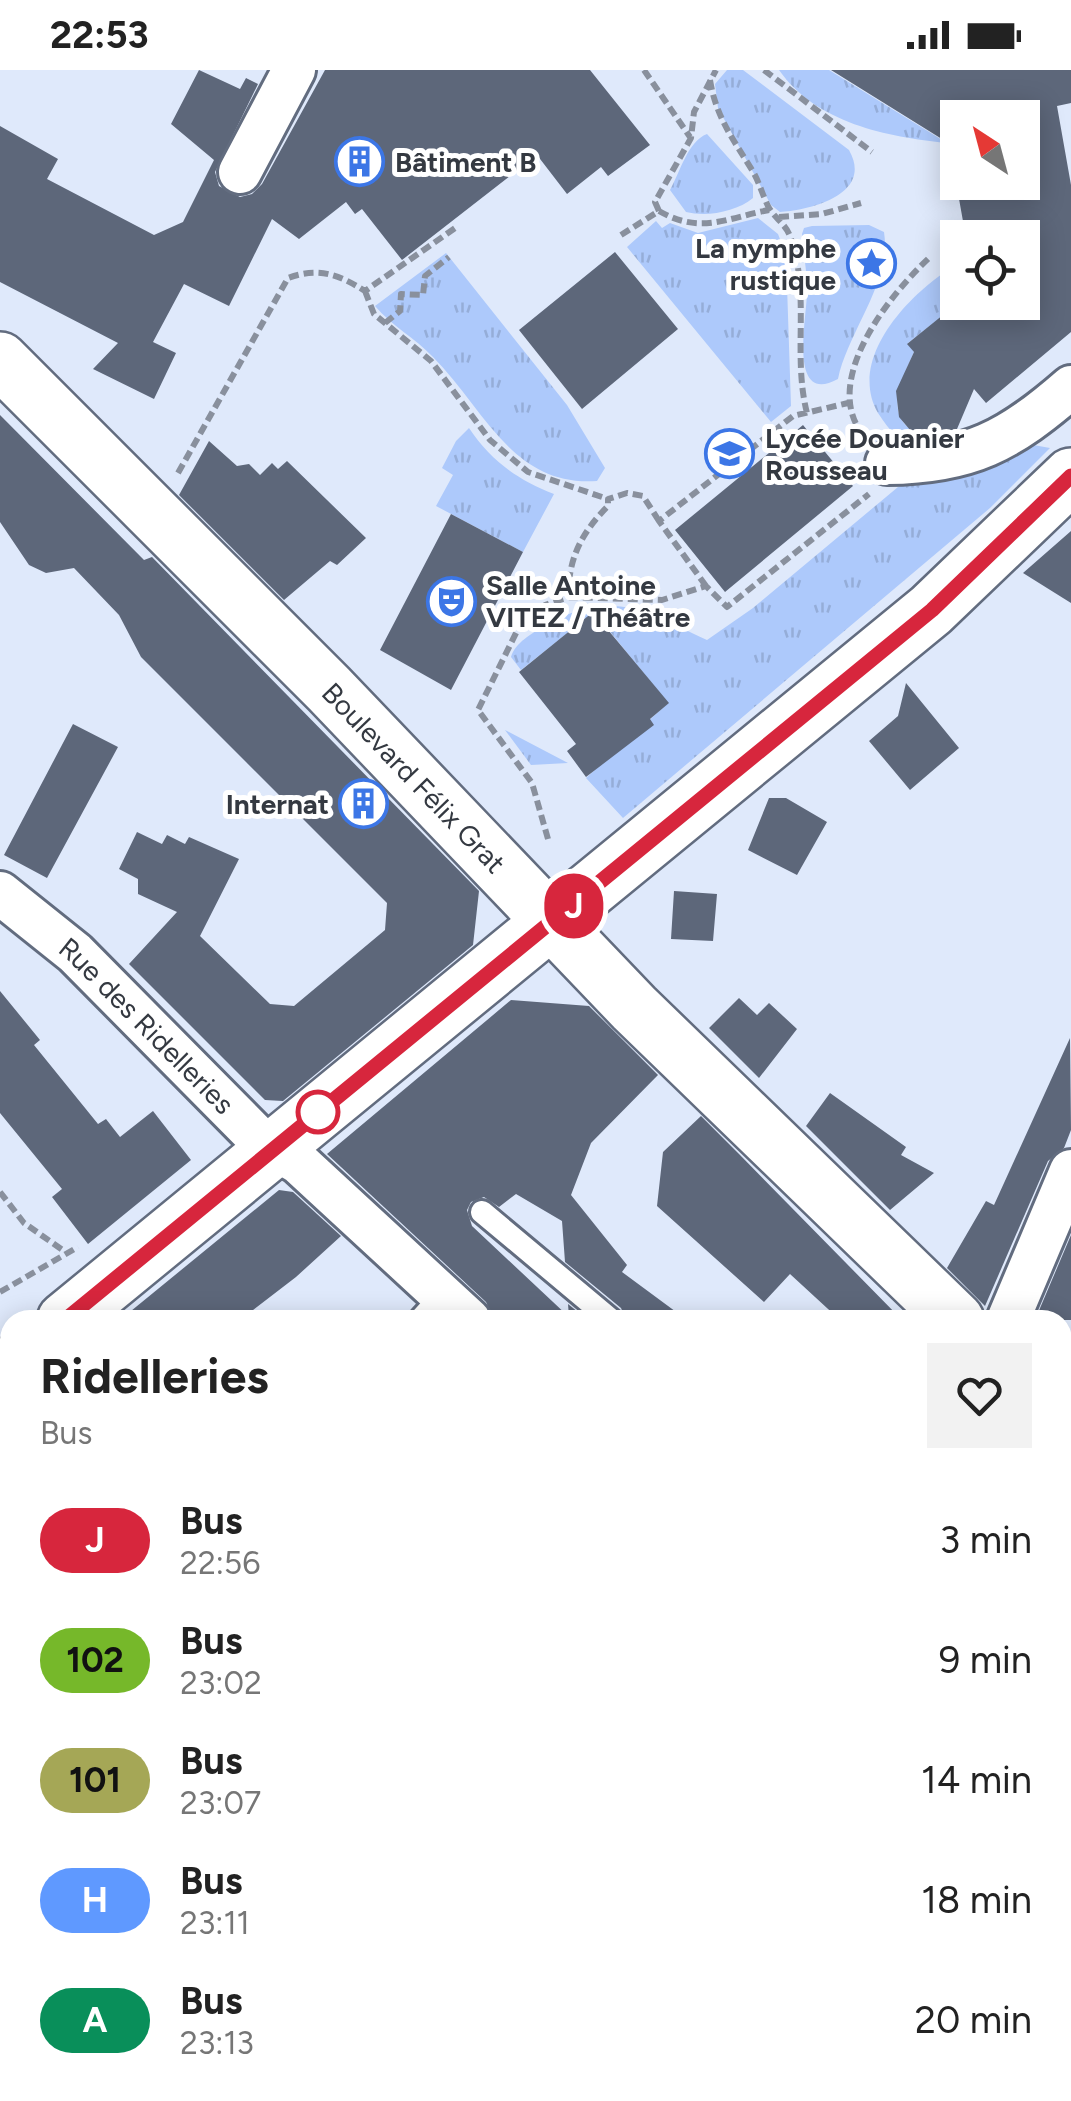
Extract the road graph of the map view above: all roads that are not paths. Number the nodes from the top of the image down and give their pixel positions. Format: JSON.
{"nodes":[{"id":1,"x":294,"y":70,"type":"edge"},
{"id":2,"x":240,"y":172,"type":"dead end"},
{"id":3,"x":0,"y":360,"type":"edge"},
{"id":4,"x":1071,"y":388,"type":"edge"},
{"id":5,"x":886,"y":463,"type":"road end"},
{"id":6,"x":1071,"y":476,"type":"edge"},
{"id":7,"x":0,"y":893,"type":"edge"},
{"id":8,"x":555,"y":922,"type":"junction"},
{"id":9,"x":272,"y":1148,"type":"junction"},
{"id":10,"x":1071,"y":1172,"type":"edge"},
{"id":11,"x":482,"y":1212,"type":"dead end"},
{"id":12,"x":76,"y":1310,"type":"edge"},
{"id":13,"x":442,"y":1310,"type":"edge"},
{"id":14,"x":599,"y":1310,"type":"edge"},
{"id":15,"x":946,"y":1310,"type":"edge"},
{"id":16,"x":1012,"y":1310,"type":"edge"}],
"edges":[{"from":1,"to":2,"type":"street"},
{"from":3,"to":8,"type":"main road","name":"Boulevard Félix Grat"},
{"from":4,"to":5,"type":"street"},
{"from":6,"to":8,"type":"main road"},
{"from":7,"to":9,"type":"street","name":"Rue des Ridelleries"},
{"from":8,"to":9,"type":"main road"},
{"from":8,"to":15,"type":"main road","name":"Boulevard Félix Grat"},
{"from":9,"to":12,"type":"main road"},
{"from":9,"to":13,"type":"street","name":"Rue des Ridelleries"},
{"from":10,"to":16,"type":"street"},
{"from":11,"to":14,"type":"lane"}]}
